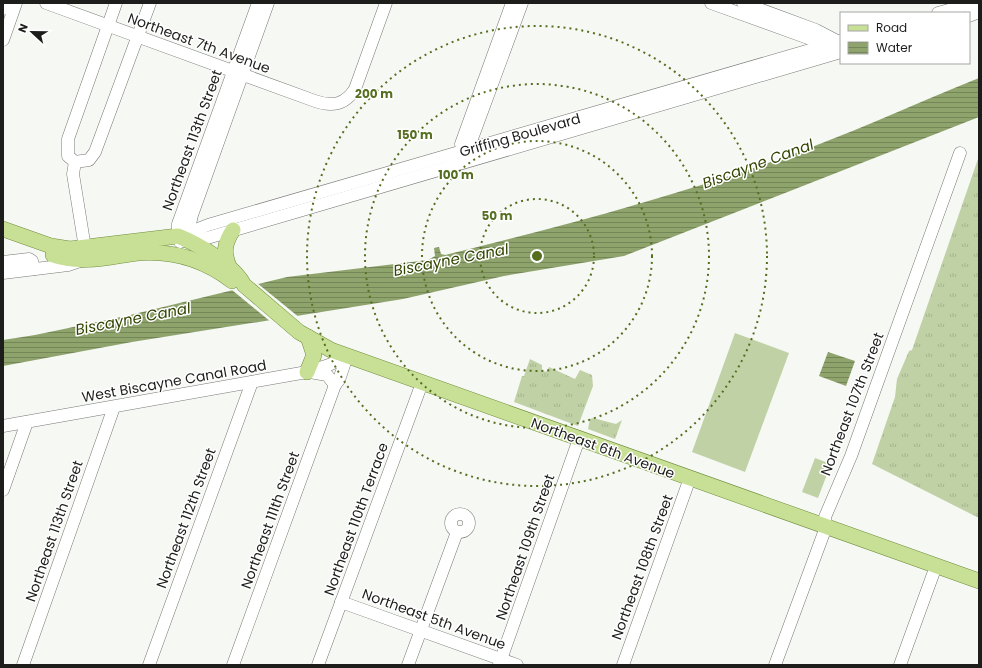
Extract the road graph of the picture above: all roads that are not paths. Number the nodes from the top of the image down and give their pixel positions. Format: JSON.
{"nodes":[{"id":1,"x":5,"y":3,"type":"edge"},
{"id":2,"x":16,"y":3,"type":"edge"},
{"id":3,"x":46,"y":3,"type":"edge"},
{"id":4,"x":116,"y":3,"type":"edge"},
{"id":5,"x":150,"y":3,"type":"edge"},
{"id":6,"x":258,"y":3,"type":"edge"},
{"id":7,"x":268,"y":3,"type":"edge"},
{"id":8,"x":386,"y":3,"type":"edge"},
{"id":9,"x":512,"y":3,"type":"edge"},
{"id":10,"x":522,"y":3,"type":"edge"},
{"id":11,"x":711,"y":3,"type":"edge"},
{"id":12,"x":743,"y":3,"type":"edge"},
{"id":13,"x":974,"y":3,"type":"edge"},
{"id":14,"x":3,"y":9,"type":"edge"},
{"id":15,"x":762,"y":11,"type":"edge"},
{"id":16,"x":942,"y":12,"type":"edge"},
{"id":17,"x":108,"y":26,"type":"junction"},
{"id":18,"x":138,"y":36,"type":"junction"},
{"id":19,"x":806,"y":38,"type":"junction"},
{"id":20,"x":3,"y":40,"type":"edge"},
{"id":21,"x":825,"y":46,"type":"junction"},
{"id":22,"x":839,"y":46,"type":"edge"},
{"id":23,"x":806,"y":52,"type":"junction"},
{"id":24,"x":238,"y":72,"type":"junction"},
{"id":25,"x":740,"y":77,"type":"junction"},
{"id":26,"x":536,"y":136,"type":"junction"},
{"id":27,"x":463,"y":151,"type":"junction"},
{"id":28,"x":960,"y":153,"type":"dead end"},
{"id":29,"x":75,"y":162,"type":"junction"},
{"id":30,"x":459,"y":164,"type":"junction"},
{"id":31,"x":340,"y":193,"type":"junction"},
{"id":32,"x":193,"y":211,"type":"junction"},
{"id":33,"x":208,"y":224,"type":"junction"},
{"id":34,"x":3,"y":229,"type":"edge"},
{"id":35,"x":233,"y":230,"type":"junction"},
{"id":36,"x":3,"y":236,"type":"edge"},
{"id":37,"x":184,"y":238,"type":"junction"},
{"id":38,"x":166,"y":253,"type":"junction"},
{"id":39,"x":84,"y":254,"type":"junction"},
{"id":40,"x":195,"y":260,"type":"junction"},
{"id":41,"x":3,"y":262,"type":"edge"},
{"id":42,"x":230,"y":268,"type":"junction"},
{"id":43,"x":34,"y":269,"type":"junction"},
{"id":44,"x":3,"y":273,"type":"edge"},
{"id":45,"x":244,"y":285,"type":"junction"},
{"id":46,"x":308,"y":337,"type":"junction"},
{"id":47,"x":347,"y":356,"type":"junction"},
{"id":48,"x":307,"y":372,"type":"junction"},
{"id":49,"x":252,"y":382,"type":"junction"},
{"id":50,"x":422,"y":383,"type":"junction"},
{"id":51,"x":334,"y":384,"type":"junction"},
{"id":52,"x":114,"y":407,"type":"junction"},
{"id":53,"x":27,"y":422,"type":"junction"},
{"id":54,"x":3,"y":426,"type":"edge"},
{"id":55,"x":579,"y":439,"type":"junction"},
{"id":56,"x":690,"y":478,"type":"junction"},
{"id":57,"x":3,"y":490,"type":"edge"},
{"id":58,"x":826,"y":527,"type":"junction"},
{"id":59,"x":456,"y":532,"type":"dead end"},
{"id":60,"x":936,"y":566,"type":"junction"},
{"id":61,"x":979,"y":582,"type":"edge"},
{"id":62,"x":341,"y":602,"type":"junction"},
{"id":63,"x":420,"y":630,"type":"junction"},
{"id":64,"x":500,"y":662,"type":"edge"},
{"id":65,"x":23,"y":665,"type":"edge"},
{"id":66,"x":149,"y":665,"type":"edge"},
{"id":67,"x":233,"y":665,"type":"edge"},
{"id":68,"x":318,"y":665,"type":"edge"},
{"id":69,"x":408,"y":665,"type":"edge"},
{"id":70,"x":517,"y":665,"type":"edge"},
{"id":71,"x":623,"y":665,"type":"edge"},
{"id":72,"x":775,"y":665,"type":"edge"},
{"id":73,"x":900,"y":665,"type":"edge"}],
"edges":[{"from":1,"to":14,"type":"street"},
{"from":2,"to":20,"type":"street"},
{"from":3,"to":17,"type":"street","name":"Northeast 7th Avenue"},
{"from":4,"to":17,"type":"street"},
{"from":5,"to":18,"type":"street"},
{"from":6,"to":24,"type":"street","name":"Northeast 113th Street"},
{"from":7,"to":24,"type":"street","name":"Northeast 113th Street"},
{"from":8,"to":24,"type":"street","name":"Northeast 7th Avenue"},
{"from":9,"to":27,"type":"street"},
{"from":10,"to":27,"type":"street"},
{"from":11,"to":15,"type":"street"},
{"from":12,"to":15,"type":"street"},
{"from":13,"to":16,"type":"street"},
{"from":15,"to":19,"type":"street"},
{"from":15,"to":22,"type":"street"},
{"from":17,"to":18,"type":"street","name":"Northeast 7th Avenue"},
{"from":17,"to":29,"type":"street"},
{"from":18,"to":24,"type":"street","name":"Northeast 7th Avenue"},
{"from":18,"to":29,"type":"street"},
{"from":19,"to":21,"type":"street"},
{"from":19,"to":23,"type":"street"},
{"from":21,"to":22,"type":"street"},
{"from":21,"to":23,"type":"street","name":"Griffing Boulevard"},
{"from":22,"to":25,"type":"street","name":"Griffing Boulevard"},
{"from":23,"to":25,"type":"street","name":"Griffing Boulevard"},
{"from":24,"to":32,"type":"street","name":"Northeast 113th Street"},
{"from":24,"to":37,"type":"street","name":"Northeast 113th Street"},
{"from":25,"to":26,"type":"street","name":"Griffing Boulevard"},
{"from":26,"to":27,"type":"street","name":"Griffing Boulevard"},
{"from":26,"to":30,"type":"street","name":"Griffing Boulevard"},
{"from":27,"to":30,"type":"street"},
{"from":27,"to":31,"type":"street","name":"Griffing Boulevard"},
{"from":28,"to":58,"type":"street","name":"Northeast 107th Street"},
{"from":29,"to":39,"type":"street"},
{"from":30,"to":31,"type":"street","name":"Griffing Boulevard"},
{"from":31,"to":33,"type":"street","name":"Griffing Boulevard"},
{"from":31,"to":35,"type":"street","name":"Griffing Boulevard"},
{"from":32,"to":33,"type":"street"},
{"from":32,"to":37,"type":"street","name":"Northeast 113th Street"},
{"from":33,"to":37,"type":"street","name":"Griffing Boulevard"},
{"from":34,"to":39,"type":"main road","name":"Griffing Boulevard"},
{"from":35,"to":37,"type":"street","name":"Griffing Boulevard"},
{"from":35,"to":42,"type":"main road"},
{"from":36,"to":39,"type":"main road","name":"Northeast 6th Avenue"},
{"from":37,"to":38,"type":"main road","name":"Griffing Boulevard"},
{"from":37,"to":39,"type":"main road","name":"Griffing Boulevard"},
{"from":37,"to":40,"type":"main road"},
{"from":37,"to":42,"type":"main road","name":"Northeast 6th Avenue"},
{"from":38,"to":39,"type":"main road","name":"Northeast 6th Avenue"},
{"from":38,"to":40,"type":"main road","name":"Northeast 6th Avenue"},
{"from":39,"to":43,"type":"street","name":"Griffing Boulevard"},
{"from":40,"to":45,"type":"main road","name":"Northeast 6th Avenue"},
{"from":41,"to":43,"type":"street"},
{"from":42,"to":45,"type":"main road","name":"Northeast 6th Avenue"},
{"from":43,"to":44,"type":"street","name":"Griffing Boulevard"},
{"from":45,"to":46,"type":"main road","name":"Northeast 6th Avenue"},
{"from":46,"to":47,"type":"main road","name":"Northeast 6th Avenue"},
{"from":46,"to":48,"type":"main road"},
{"from":47,"to":48,"type":"street","name":"West Biscayne Canal Road"},
{"from":47,"to":50,"type":"main road","name":"Northeast 6th Avenue"},
{"from":47,"to":51,"type":"street","name":"Northeast 111th Street"},
{"from":48,"to":49,"type":"street","name":"West Biscayne Canal Road"},
{"from":48,"to":51,"type":"street"},
{"from":49,"to":52,"type":"street","name":"West Biscayne Canal Road"},
{"from":49,"to":66,"type":"street","name":"Northeast 112th Street"},
{"from":50,"to":55,"type":"main road","name":"Northeast 6th Avenue"},
{"from":50,"to":62,"type":"street","name":"Northeast 110th Terrace"},
{"from":51,"to":67,"type":"street","name":"Northeast 111th Street"},
{"from":52,"to":53,"type":"street","name":"West Biscayne Canal Road"},
{"from":52,"to":65,"type":"street","name":"Northeast 113th Street"},
{"from":53,"to":54,"type":"street","name":"West Biscayne Canal Road"},
{"from":53,"to":57,"type":"street"},
{"from":55,"to":56,"type":"main road","name":"Northeast 6th Avenue"},
{"from":55,"to":64,"type":"street","name":"Northeast 109th Street"},
{"from":56,"to":58,"type":"main road","name":"Northeast 6th Avenue"},
{"from":56,"to":71,"type":"street","name":"Northeast 108th Street"},
{"from":58,"to":60,"type":"main road","name":"Northeast 6th Avenue"},
{"from":58,"to":72,"type":"street","name":"Northeast 107th Street"},
{"from":59,"to":63,"type":"street"},
{"from":60,"to":61,"type":"main road","name":"Northeast 6th Avenue"},
{"from":60,"to":73,"type":"street"},
{"from":62,"to":63,"type":"street","name":"Northeast 5th Avenue"},
{"from":62,"to":68,"type":"street","name":"Northeast 110th Terrace"},
{"from":63,"to":64,"type":"street","name":"Northeast 5th Avenue"},
{"from":63,"to":69,"type":"street"},
{"from":64,"to":70,"type":"street","name":"Northeast 5th Avenue"}]}
